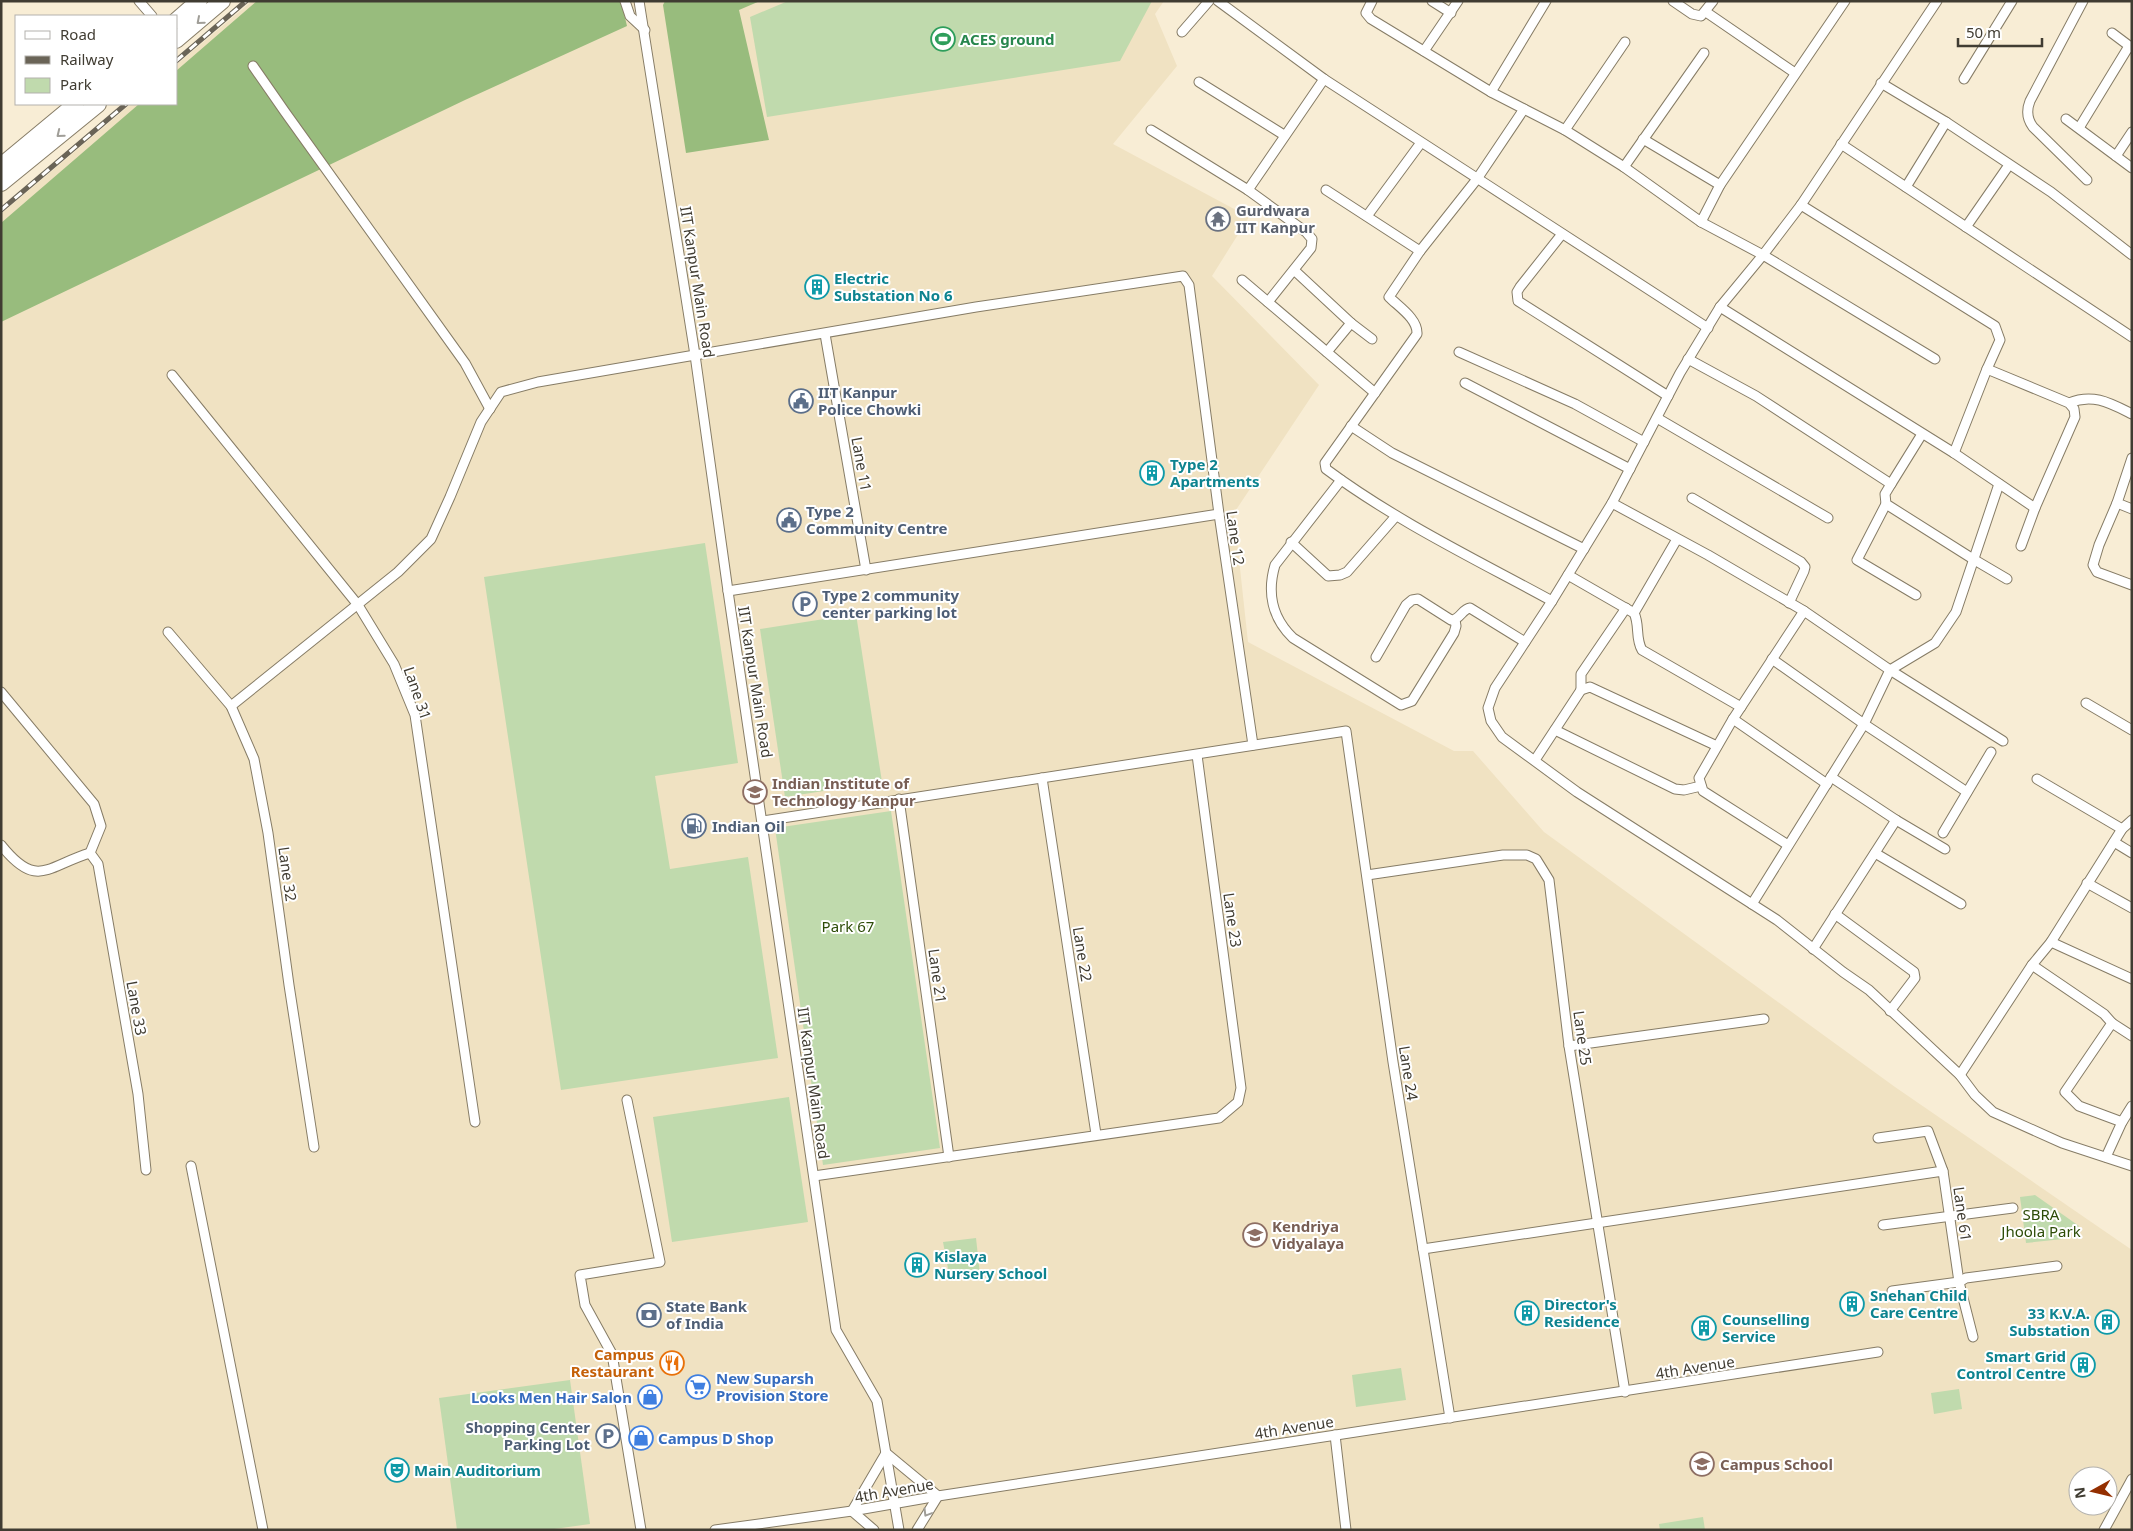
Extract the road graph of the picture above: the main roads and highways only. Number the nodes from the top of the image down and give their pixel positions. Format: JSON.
{"nodes":[{"id":1,"x":199,"y":1,"type":"edge"},
{"id":2,"x":222,"y":1,"type":"edge"},
{"id":3,"x":178,"y":18,"type":"edge"},
{"id":4,"x":178,"y":38,"type":"edge"},
{"id":5,"x":75,"y":105,"type":"edge"},
{"id":6,"x":97,"y":105,"type":"edge"},
{"id":7,"x":1,"y":166,"type":"edge"},
{"id":8,"x":1,"y":183,"type":"edge"}],
"edges":[{"from":1,"to":3,"type":"highway"},
{"from":2,"to":4,"type":"highway","one_way":true},
{"from":5,"to":7,"type":"highway"},
{"from":6,"to":8,"type":"highway","one_way":true}]}
